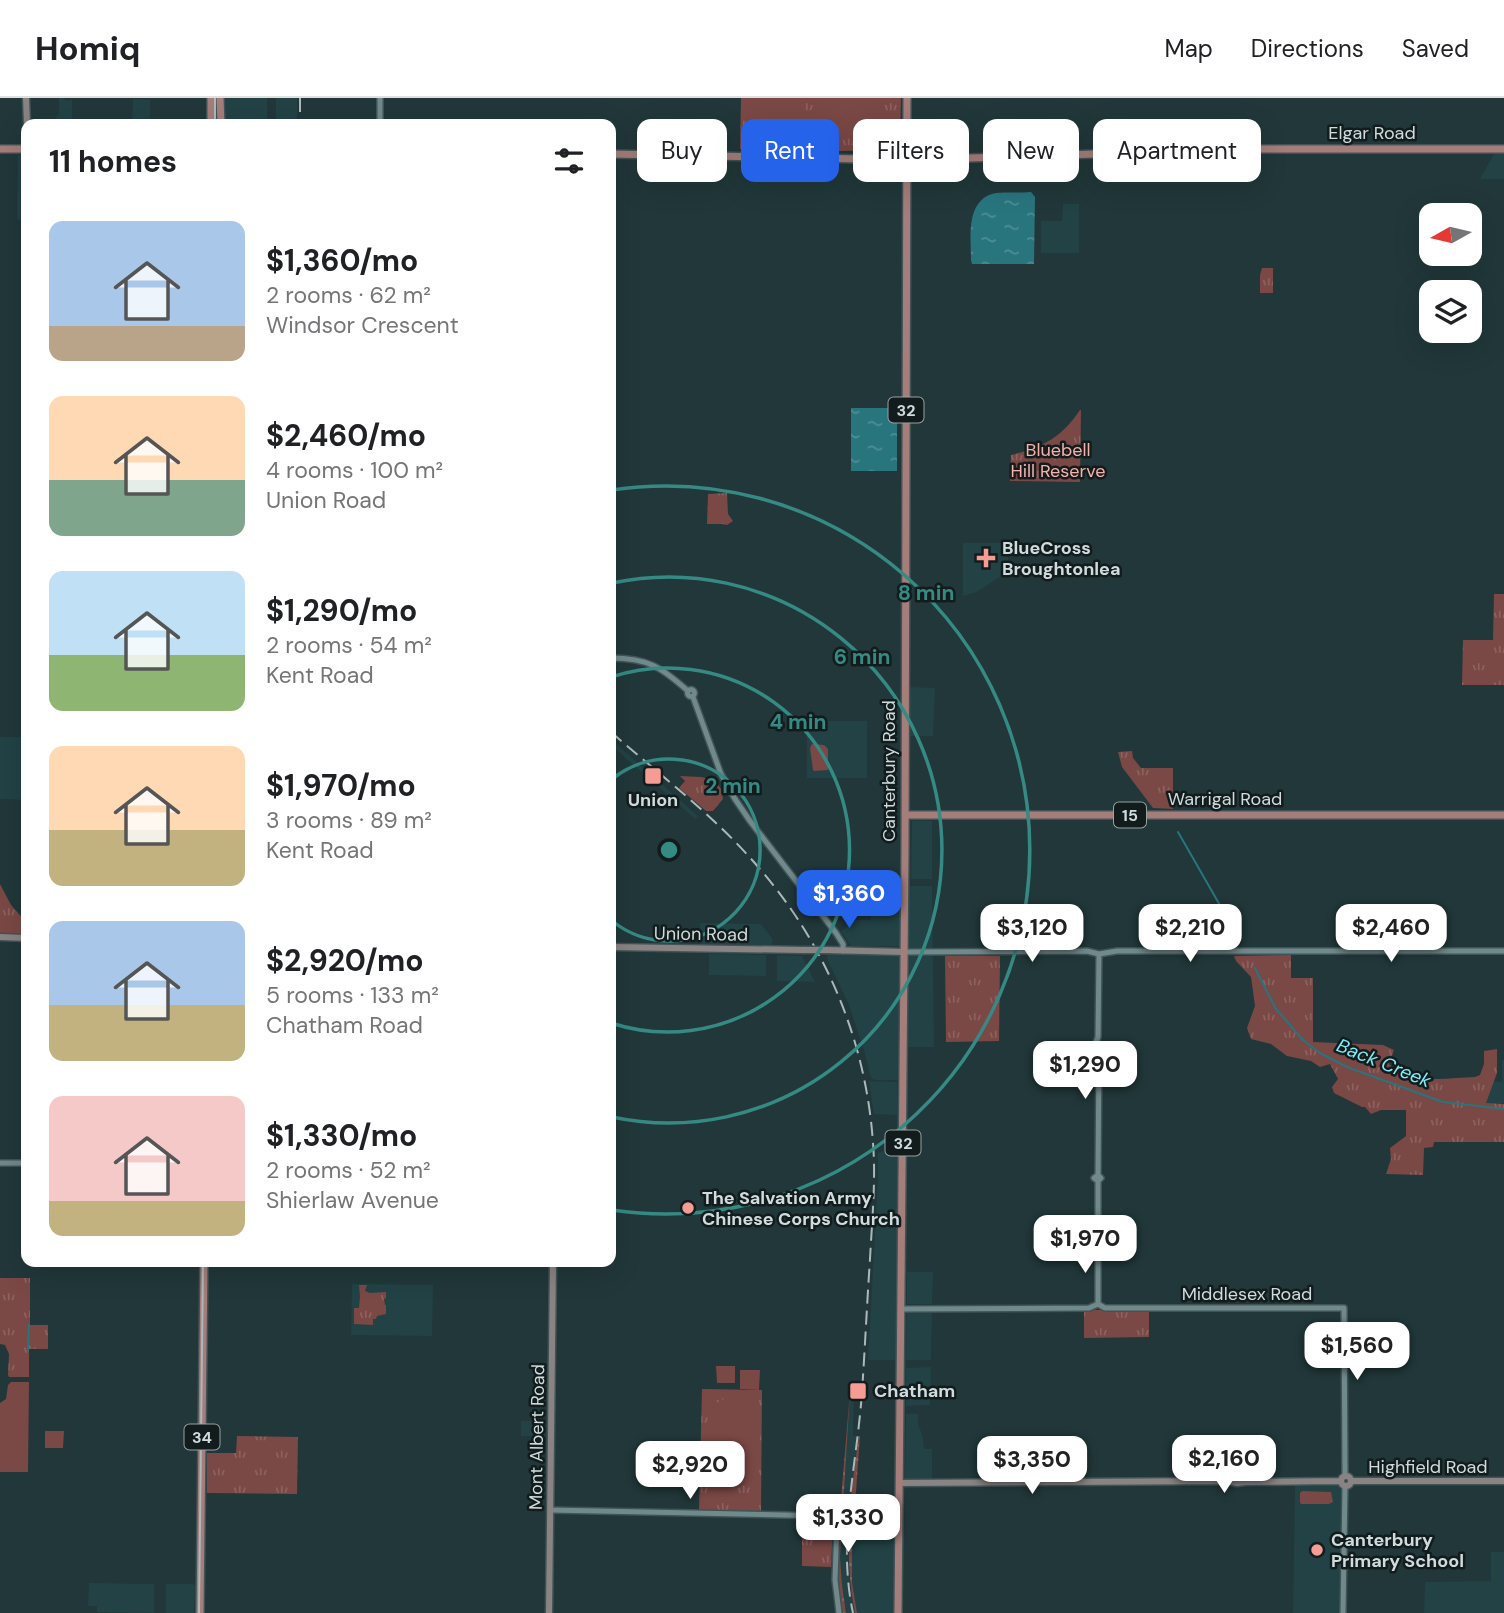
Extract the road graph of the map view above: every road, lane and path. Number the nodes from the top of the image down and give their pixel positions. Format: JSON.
{"nodes":[{"id":1,"x":26,"y":98,"type":"edge"},
{"id":2,"x":211,"y":98,"type":"edge"},
{"id":3,"x":220,"y":98,"type":"edge"},
{"id":4,"x":380,"y":98,"type":"edge"},
{"id":5,"x":907,"y":98,"type":"edge"},
{"id":6,"x":27,"y":119,"type":"edge"},
{"id":7,"x":211,"y":119,"type":"edge"},
{"id":8,"x":221,"y":119,"type":"edge"},
{"id":9,"x":380,"y":119,"type":"edge"},
{"id":10,"x":907,"y":119,"type":"edge"},
{"id":11,"x":0,"y":149,"type":"edge"},
{"id":12,"x":21,"y":149,"type":"edge"},
{"id":13,"x":1504,"y":149,"type":"edge"},
{"id":14,"x":616,"y":154,"type":"edge"},
{"id":15,"x":853,"y":158,"type":"edge"},
{"id":16,"x":969,"y":158,"type":"edge"},
{"id":17,"x":907,"y":182,"type":"edge"},
{"id":18,"x":616,"y":658,"type":"edge"},
{"id":19,"x":905,"y":815,"type":"junction"},
{"id":20,"x":1504,"y":815,"type":"edge"},
{"id":21,"x":0,"y":937,"type":"edge"},
{"id":22,"x":21,"y":938,"type":"edge"},
{"id":23,"x":616,"y":947,"type":"edge"},
{"id":24,"x":843,"y":951,"type":"junction"},
{"id":25,"x":1504,"y":951,"type":"edge"},
{"id":26,"x":904,"y":952,"type":"junction"},
{"id":27,"x":1100,"y":954,"type":"junction"},
{"id":28,"x":0,"y":1163,"type":"edge"},
{"id":29,"x":21,"y":1163,"type":"edge"},
{"id":30,"x":204,"y":1267,"type":"edge"},
{"id":31,"x":553,"y":1267,"type":"edge"},
{"id":32,"x":1098,"y":1304,"type":"junction"},
{"id":33,"x":901,"y":1309,"type":"junction"},
{"id":34,"x":1345,"y":1481,"type":"junction"},
{"id":35,"x":1504,"y":1481,"type":"edge"},
{"id":36,"x":900,"y":1483,"type":"junction"},
{"id":37,"x":550,"y":1510,"type":"junction"},
{"id":38,"x":200,"y":1613,"type":"edge"},
{"id":39,"x":549,"y":1613,"type":"edge"},
{"id":40,"x":839,"y":1613,"type":"edge"},
{"id":41,"x":898,"y":1613,"type":"edge"},
{"id":42,"x":1342,"y":1613,"type":"edge"}],
"edges":[{"from":1,"to":6,"type":"main road"},
{"from":2,"to":7,"type":"main road"},
{"from":3,"to":8,"type":"main road"},
{"from":4,"to":9,"type":"street"},
{"from":5,"to":10,"type":"main road","name":"Canterbury Road","number":"32"},
{"from":11,"to":12,"type":"main road"},
{"from":13,"to":16,"type":"main road","name":"Elgar Road"},
{"from":14,"to":15,"type":"main road","name":"Elgar Road"},
{"from":17,"to":19,"type":"main road","name":"Canterbury Road","number":"32"},
{"from":18,"to":24,"type":"street"},
{"from":19,"to":20,"type":"main road","name":"Warrigal Road","number":"15"},
{"from":19,"to":26,"type":"main road","name":"Canterbury Road","number":"32"},
{"from":21,"to":22,"type":"main road"},
{"from":23,"to":24,"type":"main road","name":"Union Road","bridge":true},
{"from":24,"to":26,"type":"main road","name":"Union Road"},
{"from":25,"to":27,"type":"street","name":"Union Road"},
{"from":26,"to":27,"type":"street","name":"Union Road"},
{"from":26,"to":33,"type":"main road","name":"Canterbury Road","number":"32"},
{"from":27,"to":32,"type":"street"},
{"from":28,"to":29,"type":"street"},
{"from":30,"to":38,"type":"main road","number":"34"},
{"from":31,"to":37,"type":"main road","name":"Mont Albert Road"},
{"from":32,"to":33,"type":"street","name":"Middlesex Road"},
{"from":32,"to":34,"type":"street","name":"Middlesex Road"},
{"from":33,"to":36,"type":"main road","name":"Canterbury Road","number":"32"},
{"from":34,"to":35,"type":"main road","name":"Highfield Road"},
{"from":34,"to":36,"type":"main road","name":"Highfield Road"},
{"from":34,"to":42,"type":"street"},
{"from":36,"to":41,"type":"main road","name":"Canterbury Road","number":"32"},
{"from":37,"to":39,"type":"main road","name":"Mont Albert Road"},
{"from":37,"to":40,"type":"street"}]}
